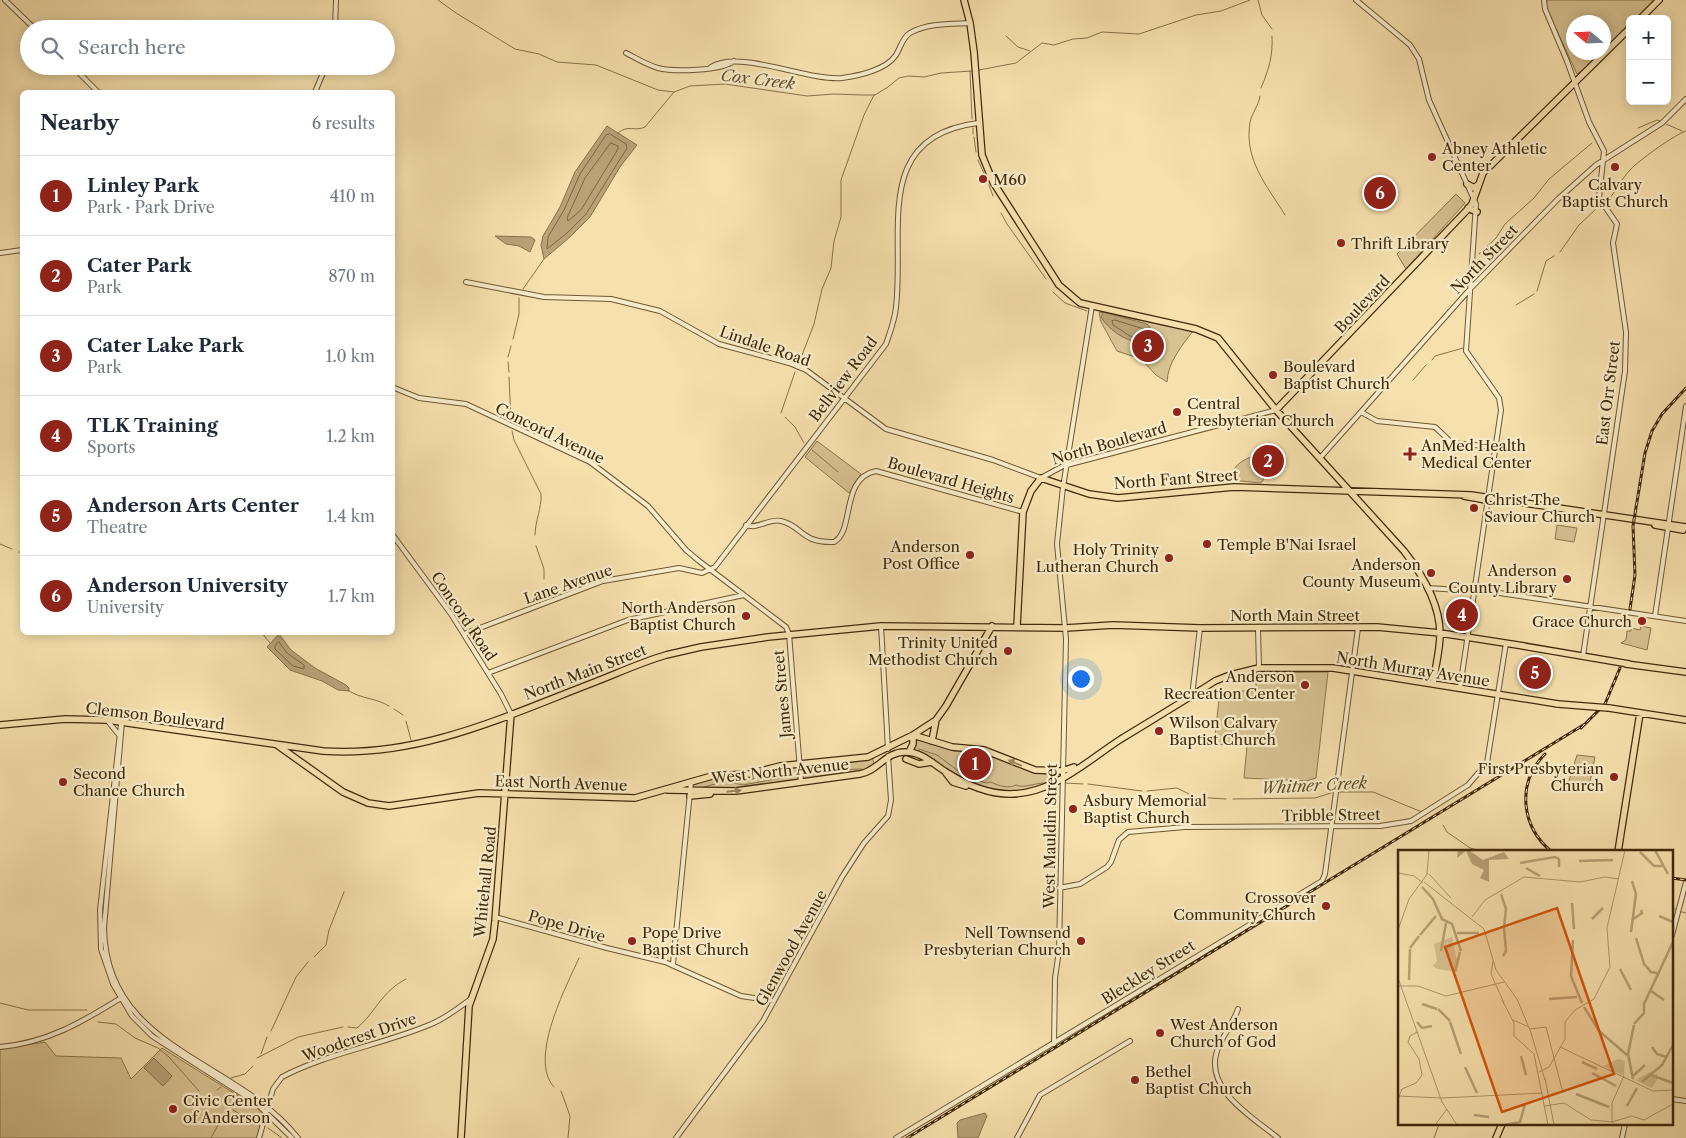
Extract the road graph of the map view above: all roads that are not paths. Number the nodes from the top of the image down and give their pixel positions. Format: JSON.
{"nodes":[{"id":1,"x":5,"y":0,"type":"edge"},
{"id":2,"x":336,"y":0,"type":"edge"},
{"id":3,"x":964,"y":0,"type":"edge"},
{"id":4,"x":1356,"y":0,"type":"edge"},
{"id":5,"x":1544,"y":0,"type":"edge"},
{"id":6,"x":1659,"y":0,"type":"edge"},
{"id":7,"x":1644,"y":15,"type":"edge"},
{"id":8,"x":26,"y":20,"type":"edge"},
{"id":9,"x":335,"y":20,"type":"edge"},
{"id":10,"x":970,"y":23,"type":"junction"},
{"id":11,"x":1626,"y":32,"type":"edge"},
{"id":12,"x":626,"y":53,"type":"dead end"},
{"id":13,"x":81,"y":75,"type":"edge"},
{"id":14,"x":322,"y":75,"type":"edge"},
{"id":15,"x":1575,"y":82,"type":"junction"},
{"id":16,"x":96,"y":90,"type":"edge"},
{"id":17,"x":316,"y":90,"type":"edge"},
{"id":18,"x":1686,"y":99,"type":"edge"},
{"id":19,"x":978,"y":123,"type":"junction"},
{"id":20,"x":1604,"y":160,"type":"junction"},
{"id":21,"x":1467,"y":184,"type":"junction"},
{"id":22,"x":1479,"y":184,"type":"junction"},
{"id":23,"x":1474,"y":199,"type":"junction"},
{"id":24,"x":1466,"y":211,"type":"junction"},
{"id":25,"x":1477,"y":212,"type":"junction"},
{"id":26,"x":20,"y":250,"type":"edge"},
{"id":27,"x":0,"y":253,"type":"edge"},
{"id":28,"x":466,"y":282,"type":"dead end"},
{"id":29,"x":1470,"y":288,"type":"junction"},
{"id":30,"x":1092,"y":306,"type":"junction"},
{"id":31,"x":395,"y":388,"type":"edge"},
{"id":32,"x":844,"y":399,"type":"junction"},
{"id":33,"x":1686,"y":406,"type":"edge"},
{"id":34,"x":1276,"y":410,"type":"junction"},
{"id":35,"x":1361,"y":412,"type":"junction"},
{"id":36,"x":1495,"y":448,"type":"junction"},
{"id":37,"x":1320,"y":458,"type":"junction"},
{"id":38,"x":1066,"y":465,"type":"junction"},
{"id":39,"x":1041,"y":478,"type":"junction"},
{"id":40,"x":1063,"y":486,"type":"junction"},
{"id":41,"x":1347,"y":489,"type":"junction"},
{"id":42,"x":1488,"y":498,"type":"junction"},
{"id":43,"x":1023,"y":512,"type":"junction"},
{"id":44,"x":1602,"y":516,"type":"junction"},
{"id":45,"x":746,"y":525,"type":"junction"},
{"id":46,"x":1669,"y":526,"type":"junction"},
{"id":47,"x":1686,"y":527,"type":"edge"},
{"id":48,"x":1686,"y":531,"type":"edge"},
{"id":49,"x":395,"y":538,"type":"edge"},
{"id":50,"x":711,"y":570,"type":"junction"},
{"id":51,"x":1428,"y":588,"type":"junction"},
{"id":52,"x":1474,"y":590,"type":"junction"},
{"id":53,"x":744,"y":595,"type":"junction"},
{"id":54,"x":1590,"y":607,"type":"junction"},
{"id":55,"x":1655,"y":616,"type":"junction"},
{"id":56,"x":1686,"y":621,"type":"edge"},
{"id":57,"x":881,"y":626,"type":"junction"},
{"id":58,"x":992,"y":626,"type":"junction"},
{"id":59,"x":1017,"y":626,"type":"junction"},
{"id":60,"x":1066,"y":627,"type":"junction"},
{"id":61,"x":1200,"y":628,"type":"junction"},
{"id":62,"x":1258,"y":628,"type":"junction"},
{"id":63,"x":1358,"y":628,"type":"junction"},
{"id":64,"x":1440,"y":633,"type":"junction"},
{"id":65,"x":464,"y":634,"type":"junction"},
{"id":66,"x":789,"y":634,"type":"junction"},
{"id":67,"x":1468,"y":638,"type":"junction"},
{"id":68,"x":1508,"y":644,"type":"junction"},
{"id":69,"x":1583,"y":656,"type":"junction"},
{"id":70,"x":1259,"y":668,"type":"junction"},
{"id":71,"x":1352,"y":670,"type":"junction"},
{"id":72,"x":1686,"y":672,"type":"edge"},
{"id":73,"x":488,"y":674,"type":"junction"},
{"id":74,"x":1433,"y":684,"type":"junction"},
{"id":75,"x":1460,"y":688,"type":"junction"},
{"id":76,"x":1499,"y":696,"type":"junction"},
{"id":77,"x":1192,"y":697,"type":"junction"},
{"id":78,"x":1640,"y":712,"type":"junction"},
{"id":79,"x":511,"y":714,"type":"junction"},
{"id":80,"x":107,"y":720,"type":"junction"},
{"id":81,"x":936,"y":720,"type":"junction"},
{"id":82,"x":1686,"y":720,"type":"edge"},
{"id":83,"x":122,"y":722,"type":"junction"},
{"id":84,"x":131,"y":724,"type":"junction"},
{"id":85,"x":0,"y":725,"type":"edge"},
{"id":86,"x":121,"y":734,"type":"junction"},
{"id":87,"x":912,"y":735,"type":"junction"},
{"id":88,"x":932,"y":741,"type":"junction"},
{"id":89,"x":277,"y":744,"type":"junction"},
{"id":90,"x":888,"y":749,"type":"junction"},
{"id":91,"x":908,"y":752,"type":"junction"},
{"id":92,"x":875,"y":755,"type":"junction"},
{"id":93,"x":888,"y":756,"type":"junction"},
{"id":94,"x":906,"y":759,"type":"dead end"},
{"id":95,"x":932,"y":762,"type":"junction"},
{"id":96,"x":1086,"y":762,"type":"junction"},
{"id":97,"x":800,"y":765,"type":"junction"},
{"id":98,"x":878,"y":767,"type":"junction"},
{"id":99,"x":1062,"y":771,"type":"junction"},
{"id":100,"x":1062,"y":779,"type":"junction"},
{"id":101,"x":691,"y":782,"type":"junction"},
{"id":102,"x":801,"y":782,"type":"junction"},
{"id":103,"x":668,"y":790,"type":"junction"},
{"id":104,"x":506,"y":793,"type":"junction"},
{"id":105,"x":691,"y":793,"type":"junction"},
{"id":106,"x":1331,"y":827,"type":"junction"},
{"id":107,"x":1618,"y":850,"type":"edge"},
{"id":108,"x":1686,"y":882,"type":"edge"},
{"id":109,"x":1059,"y":888,"type":"junction"},
{"id":110,"x":495,"y":917,"type":"junction"},
{"id":111,"x":1674,"y":927,"type":"edge"},
{"id":112,"x":673,"y":964,"type":"junction"},
{"id":113,"x":122,"y":998,"type":"junction"},
{"id":114,"x":471,"y":999,"type":"junction"},
{"id":115,"x":774,"y":1001,"type":"junction"},
{"id":116,"x":1238,"y":1009,"type":"dead end"},
{"id":117,"x":1130,"y":1041,"type":"dead end"},
{"id":118,"x":1054,"y":1044,"type":"junction"},
{"id":119,"x":0,"y":1047,"type":"edge"},
{"id":120,"x":267,"y":1110,"type":"junction"},
{"id":121,"x":1501,"y":1126,"type":"edge"},
{"id":122,"x":260,"y":1138,"type":"edge"},
{"id":123,"x":292,"y":1138,"type":"edge"},
{"id":124,"x":298,"y":1138,"type":"edge"},
{"id":125,"x":460,"y":1138,"type":"edge"},
{"id":126,"x":676,"y":1138,"type":"edge"},
{"id":127,"x":896,"y":1138,"type":"edge"},
{"id":128,"x":1017,"y":1138,"type":"edge"},
{"id":129,"x":1278,"y":1138,"type":"edge"},
{"id":130,"x":1496,"y":1138,"type":"edge"}],
"edges":[{"from":1,"to":8,"type":"street"},
{"from":2,"to":9,"type":"street"},
{"from":3,"to":10,"type":"main road"},
{"from":4,"to":21,"type":"street"},
{"from":5,"to":15,"type":"street","name":"East Orr Street"},
{"from":6,"to":7,"type":"main road"},
{"from":10,"to":12,"type":"street"},
{"from":10,"to":19,"type":"main road"},
{"from":11,"to":15,"type":"main road","name":"Boulevard"},
{"from":13,"to":16,"type":"street"},
{"from":14,"to":17,"type":"street"},
{"from":15,"to":20,"type":"street","name":"East Orr Street"},
{"from":15,"to":22,"type":"main road","name":"Boulevard"},
{"from":18,"to":20,"type":"street","name":"North Street"},
{"from":19,"to":30,"type":"main road"},
{"from":19,"to":32,"type":"street","name":"Bellview Road"},
{"from":20,"to":29,"type":"street","name":"North Street"},
{"from":20,"to":44,"type":"street","name":"East Orr Street"},
{"from":21,"to":22,"type":"main road"},
{"from":21,"to":23,"type":"street"},
{"from":22,"to":23,"type":"main road","name":"Boulevard"},
{"from":23,"to":24,"type":"main road","name":"Boulevard"},
{"from":23,"to":25,"type":"street"},
{"from":24,"to":25,"type":"main road"},
{"from":24,"to":34,"type":"main road","name":"Boulevard"},
{"from":25,"to":29,"type":"street"},
{"from":26,"to":27,"type":"street"},
{"from":28,"to":32,"type":"street","name":"Lindale Road"},
{"from":29,"to":35,"type":"street","name":"North Street"},
{"from":29,"to":36,"type":"street"},
{"from":30,"to":34,"type":"main road"},
{"from":30,"to":38,"type":"street","name":"West Mauldin Street"},
{"from":31,"to":50,"type":"street","name":"Concord Avenue"},
{"from":32,"to":39,"type":"street","name":"Lindale Road"},
{"from":32,"to":45,"type":"street","name":"Bellview Road"},
{"from":33,"to":46,"type":"street"},
{"from":34,"to":37,"type":"main road"},
{"from":34,"to":38,"type":"street","name":"North Boulevard"},
{"from":35,"to":36,"type":"street"},
{"from":35,"to":37,"type":"street","name":"North Street"},
{"from":36,"to":42,"type":"street"},
{"from":37,"to":41,"type":"main road"},
{"from":38,"to":39,"type":"street","name":"North Boulevard"},
{"from":38,"to":40,"type":"street","name":"West Mauldin Street"},
{"from":39,"to":40,"type":"main road","name":"North Fant Street"},
{"from":39,"to":43,"type":"main road","name":"North Boulevard"},
{"from":40,"to":41,"type":"main road","name":"North Fant Street"},
{"from":40,"to":60,"type":"street","name":"West Mauldin Street"},
{"from":41,"to":42,"type":"main road","name":"North Fant Street"},
{"from":41,"to":51,"type":"main road"},
{"from":42,"to":44,"type":"main road","name":"North Fant Street"},
{"from":42,"to":52,"type":"street"},
{"from":43,"to":45,"type":"street","name":"Boulevard Heights"},
{"from":43,"to":59,"type":"main road","name":"North Boulevard"},
{"from":44,"to":46,"type":"main road","name":"North Fant Street"},
{"from":44,"to":54,"type":"street","name":"East Orr Street"},
{"from":45,"to":50,"type":"street","name":"Bellview Road"},
{"from":46,"to":47,"type":"main road"},
{"from":46,"to":48,"type":"main road"},
{"from":46,"to":55,"type":"street"},
{"from":49,"to":65,"type":"street","name":"Concord Road"},
{"from":50,"to":53,"type":"street","name":"Concord Avenue"},
{"from":50,"to":65,"type":"street","name":"Lane Avenue"},
{"from":51,"to":52,"type":"street"},
{"from":51,"to":64,"type":"main road"},
{"from":52,"to":54,"type":"street"},
{"from":52,"to":67,"type":"street"},
{"from":53,"to":66,"type":"street","name":"Concord Avenue"},
{"from":53,"to":73,"type":"street"},
{"from":54,"to":55,"type":"street"},
{"from":54,"to":69,"type":"street","name":"East Orr Street"},
{"from":55,"to":56,"type":"street"},
{"from":57,"to":58,"type":"main road","name":"North Main Street"},
{"from":57,"to":66,"type":"main road","name":"North Main Street"},
{"from":57,"to":90,"type":"street"},
{"from":58,"to":59,"type":"main road","name":"North Main Street"},
{"from":58,"to":81,"type":"main road"},
{"from":59,"to":60,"type":"main road","name":"North Main Street"},
{"from":60,"to":61,"type":"main road","name":"North Main Street"},
{"from":60,"to":99,"type":"street","name":"West Mauldin Street"},
{"from":61,"to":62,"type":"main road","name":"North Main Street"},
{"from":61,"to":77,"type":"street"},
{"from":62,"to":63,"type":"main road","name":"North Main Street"},
{"from":62,"to":70,"type":"street"},
{"from":63,"to":64,"type":"main road","name":"North Main Street"},
{"from":63,"to":71,"type":"street","name":"Bleckley Street"},
{"from":64,"to":67,"type":"main road","name":"North Main Street"},
{"from":64,"to":74,"type":"main road"},
{"from":65,"to":73,"type":"street","name":"Concord Road"},
{"from":66,"to":79,"type":"main road","name":"North Main Street"},
{"from":66,"to":97,"type":"street","name":"James Street"},
{"from":67,"to":68,"type":"main road","name":"North Main Street"},
{"from":67,"to":75,"type":"street"},
{"from":68,"to":69,"type":"main road","name":"North Main Street"},
{"from":68,"to":76,"type":"street","name":"Tribble Street"},
{"from":69,"to":72,"type":"main road","name":"North Main Street"},
{"from":70,"to":71,"type":"main road","name":"North Murray Avenue"},
{"from":70,"to":77,"type":"main road","name":"North Murray Avenue"},
{"from":71,"to":74,"type":"main road","name":"North Murray Avenue"},
{"from":71,"to":106,"type":"street","name":"Bleckley Street"},
{"from":73,"to":79,"type":"street","name":"Concord Road"},
{"from":74,"to":75,"type":"main road","name":"North Murray Avenue"},
{"from":75,"to":76,"type":"main road","name":"North Murray Avenue"},
{"from":76,"to":78,"type":"main road","name":"North Murray Avenue","bridge":true},
{"from":76,"to":106,"type":"street","name":"Tribble Street"},
{"from":77,"to":96,"type":"main road","name":"North Murray Avenue"},
{"from":78,"to":82,"type":"main road","name":"North Murray Avenue"},
{"from":78,"to":107,"type":"main road"},
{"from":79,"to":89,"type":"main road","name":"North Main Street"},
{"from":79,"to":104,"type":"main road","name":"Whitehall Road"},
{"from":80,"to":83,"type":"main road","name":"Clemson Boulevard"},
{"from":80,"to":85,"type":"main road","name":"Clemson Boulevard"},
{"from":80,"to":86,"type":"street"},
{"from":81,"to":87,"type":"main road"},
{"from":81,"to":88,"type":"main road"},
{"from":83,"to":84,"type":"main road","name":"Clemson Boulevard"},
{"from":83,"to":86,"type":"street"},
{"from":84,"to":86,"type":"street"},
{"from":84,"to":89,"type":"main road","name":"Clemson Boulevard"},
{"from":86,"to":113,"type":"street"},
{"from":87,"to":88,"type":"main road"},
{"from":87,"to":90,"type":"main road"},
{"from":87,"to":91,"type":"main road"},
{"from":99,"to":88,"type":"main road","one_way":true},
{"from":89,"to":104,"type":"main road","name":"East North Avenue"},
{"from":90,"to":92,"type":"main road","name":"East North Avenue"},
{"from":91,"to":93,"type":"main road"},
{"from":91,"to":95,"type":"main road","name":"North Murray Avenue"},
{"from":92,"to":97,"type":"main road","name":"East North Avenue"},
{"from":92,"to":98,"type":"main road"},
{"from":93,"to":98,"type":"main road"},
{"from":93,"to":115,"type":"street","name":"Glenwood Avenue"},
{"from":94,"to":95,"type":"main road"},
{"from":95,"to":100,"type":"main road","name":"North Murray Avenue"},
{"from":96,"to":99,"type":"main road","name":"North Murray Avenue"},
{"from":96,"to":100,"type":"main road","name":"North Murray Avenue"},
{"from":97,"to":101,"type":"main road","name":"East North Avenue"},
{"from":97,"to":102,"type":"street","name":"James Street"},
{"from":98,"to":102,"type":"main road","name":"West North Avenue"},
{"from":99,"to":100,"type":"street","name":"West Mauldin Street"},
{"from":100,"to":109,"type":"street","name":"West Mauldin Street"},
{"from":101,"to":103,"type":"main road","name":"East North Avenue"},
{"from":101,"to":105,"type":"street"},
{"from":105,"to":102,"type":"main road","name":"West North Avenue","one_way":true},
{"from":103,"to":104,"type":"main road","name":"East North Avenue"},
{"from":103,"to":105,"type":"main road","name":"West North Avenue"},
{"from":104,"to":110,"type":"main road","name":"Whitehall Road"},
{"from":105,"to":112,"type":"street"},
{"from":106,"to":109,"type":"street","name":"Tribble Street"},
{"from":106,"to":118,"type":"street","name":"Bleckley Street"},
{"from":108,"to":111,"type":"street"},
{"from":109,"to":118,"type":"street","name":"West Mauldin Street"},
{"from":110,"to":112,"type":"street","name":"Pope Drive"},
{"from":110,"to":114,"type":"main road","name":"Whitehall Road"},
{"from":112,"to":115,"type":"street","name":"Pope Drive"},
{"from":113,"to":119,"type":"street"},
{"from":113,"to":120,"type":"street"},
{"from":114,"to":120,"type":"street","name":"Woodcrest Drive"},
{"from":114,"to":125,"type":"main road","name":"Whitehall Road"},
{"from":115,"to":126,"type":"street","name":"Glenwood Avenue"},
{"from":116,"to":129,"type":"street"},
{"from":117,"to":128,"type":"street"},
{"from":118,"to":127,"type":"street","name":"Bleckley Street"},
{"from":120,"to":122,"type":"street","name":"Woodcrest Drive"},
{"from":120,"to":123,"type":"street"},
{"from":120,"to":124,"type":"street"},
{"from":121,"to":130,"type":"main road"}]}
